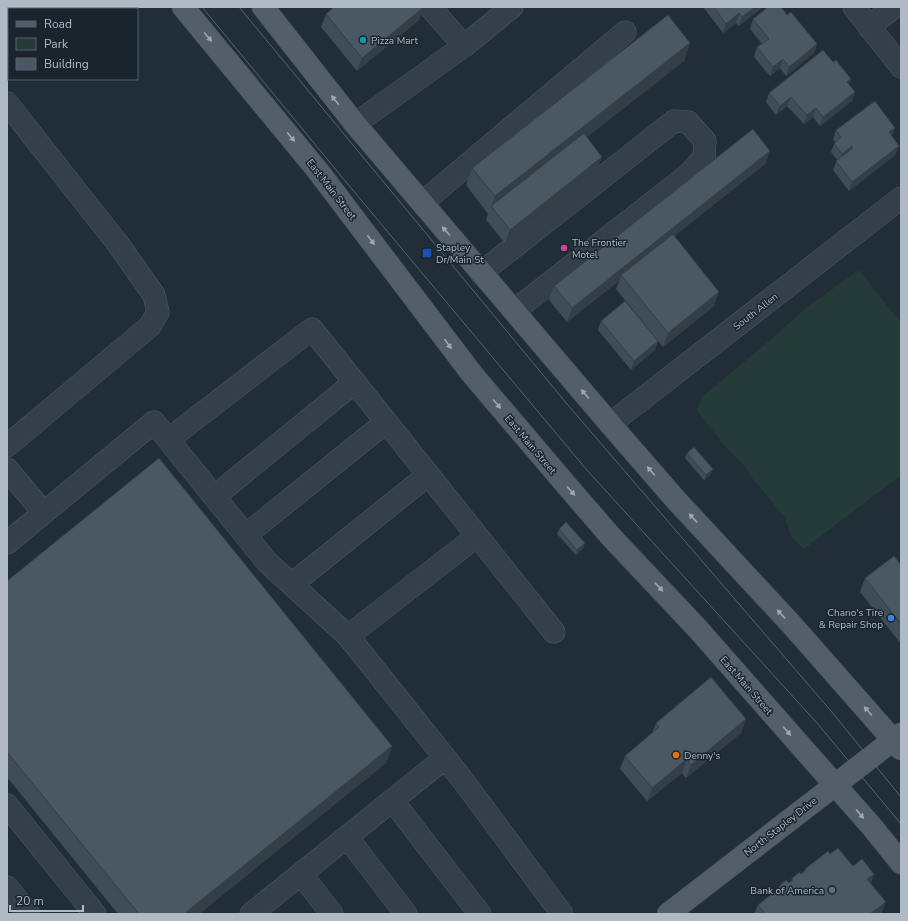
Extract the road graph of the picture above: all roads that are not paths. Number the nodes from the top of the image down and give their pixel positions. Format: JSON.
{"nodes":[{"id":1,"x":183,"y":7,"type":"edge"},
{"id":2,"x":264,"y":7,"type":"edge"},
{"id":3,"x":430,"y":7,"type":"edge"},
{"id":4,"x":512,"y":7,"type":"edge"},
{"id":5,"x":854,"y":7,"type":"edge"},
{"id":6,"x":894,"y":7,"type":"edge"},
{"id":7,"x":869,"y":27,"type":"junction"},
{"id":8,"x":625,"y":32,"type":"dead end"},
{"id":9,"x":464,"y":46,"type":"junction"},
{"id":10,"x":901,"y":67,"type":"edge"},
{"id":11,"x":7,"y":103,"type":"edge"},
{"id":12,"x":355,"y":124,"type":"junction"},
{"id":13,"x":901,"y":198,"type":"edge"},
{"id":14,"x":422,"y":203,"type":"junction"},
{"id":15,"x":481,"y":273,"type":"junction"},
{"id":16,"x":514,"y":311,"type":"junction"},
{"id":17,"x":355,"y":382,"type":"junction"},
{"id":18,"x":386,"y":422,"type":"junction"},
{"id":19,"x":610,"y":424,"type":"junction"},
{"id":20,"x":169,"y":439,"type":"junction"},
{"id":21,"x":7,"y":446,"type":"edge"},
{"id":22,"x":7,"y":469,"type":"edge"},
{"id":23,"x":428,"y":475,"type":"junction"},
{"id":24,"x":215,"y":496,"type":"junction"},
{"id":25,"x":44,"y":513,"type":"junction"},
{"id":26,"x":246,"y":535,"type":"junction"},
{"id":27,"x":477,"y":536,"type":"junction"},
{"id":28,"x":7,"y":544,"type":"edge"},
{"id":29,"x":292,"y":584,"type":"junction"},
{"id":30,"x":554,"y":632,"type":"dead end"},
{"id":31,"x":348,"y":636,"type":"junction"},
{"id":32,"x":899,"y":741,"type":"edge"},
{"id":33,"x":445,"y":758,"type":"junction"},
{"id":34,"x":835,"y":785,"type":"junction"},
{"id":35,"x":392,"y":800,"type":"junction"},
{"id":36,"x":7,"y":805,"type":"edge"},
{"id":37,"x":347,"y":837,"type":"junction"},
{"id":38,"x":901,"y":863,"type":"edge"},
{"id":39,"x":302,"y":874,"type":"junction"},
{"id":40,"x":7,"y":886,"type":"edge"},
{"id":41,"x":556,"y":912,"type":"edge"},
{"id":42,"x":29,"y":914,"type":"edge"},
{"id":43,"x":95,"y":914,"type":"edge"},
{"id":44,"x":252,"y":914,"type":"edge"},
{"id":45,"x":332,"y":914,"type":"edge"},
{"id":46,"x":406,"y":914,"type":"edge"},
{"id":47,"x":480,"y":914,"type":"edge"},
{"id":48,"x":668,"y":914,"type":"edge"}],
"edges":[{"from":1,"to":34,"type":"main road","name":"East Main Street","one_way":true},
{"from":12,"to":2,"type":"main road","one_way":true},
{"from":3,"to":9,"type":"street"},
{"from":4,"to":9,"type":"street"},
{"from":5,"to":7,"type":"street"},
{"from":6,"to":7,"type":"street"},
{"from":7,"to":10,"type":"street"},
{"from":8,"to":14,"type":"street"},
{"from":9,"to":12,"type":"street"},
{"from":11,"to":21,"type":"street"},
{"from":12,"to":14,"type":"main road"},
{"from":13,"to":19,"type":"street","name":"South Allen"},
{"from":15,"to":14,"type":"main road","one_way":true},
{"from":15,"to":16,"type":"main road"},
{"from":15,"to":16,"type":"street"},
{"from":19,"to":16,"type":"main road","one_way":true},
{"from":17,"to":18,"type":"street"},
{"from":17,"to":20,"type":"street"},
{"from":17,"to":24,"type":"street"},
{"from":18,"to":23,"type":"street"},
{"from":18,"to":26,"type":"street"},
{"from":32,"to":19,"type":"main road","one_way":true},
{"from":20,"to":24,"type":"street"},
{"from":20,"to":25,"type":"street"},
{"from":22,"to":25,"type":"street"},
{"from":23,"to":27,"type":"street"},
{"from":23,"to":29,"type":"street"},
{"from":24,"to":26,"type":"street"},
{"from":25,"to":28,"type":"street"},
{"from":26,"to":29,"type":"street"},
{"from":27,"to":30,"type":"street"},
{"from":27,"to":31,"type":"street"},
{"from":29,"to":31,"type":"street"},
{"from":31,"to":33,"type":"street"},
{"from":32,"to":34,"type":"main road","name":"North Stapley Drive"},
{"from":33,"to":35,"type":"street"},
{"from":33,"to":41,"type":"street"},
{"from":34,"to":38,"type":"main road","name":"East Main Street","one_way":true},
{"from":34,"to":48,"type":"main road","name":"North Stapley Drive"},
{"from":35,"to":37,"type":"street"},
{"from":35,"to":47,"type":"street"},
{"from":36,"to":43,"type":"street"},
{"from":37,"to":39,"type":"street"},
{"from":37,"to":46,"type":"street"},
{"from":39,"to":44,"type":"street"},
{"from":39,"to":45,"type":"street"},
{"from":40,"to":42,"type":"street"}]}
